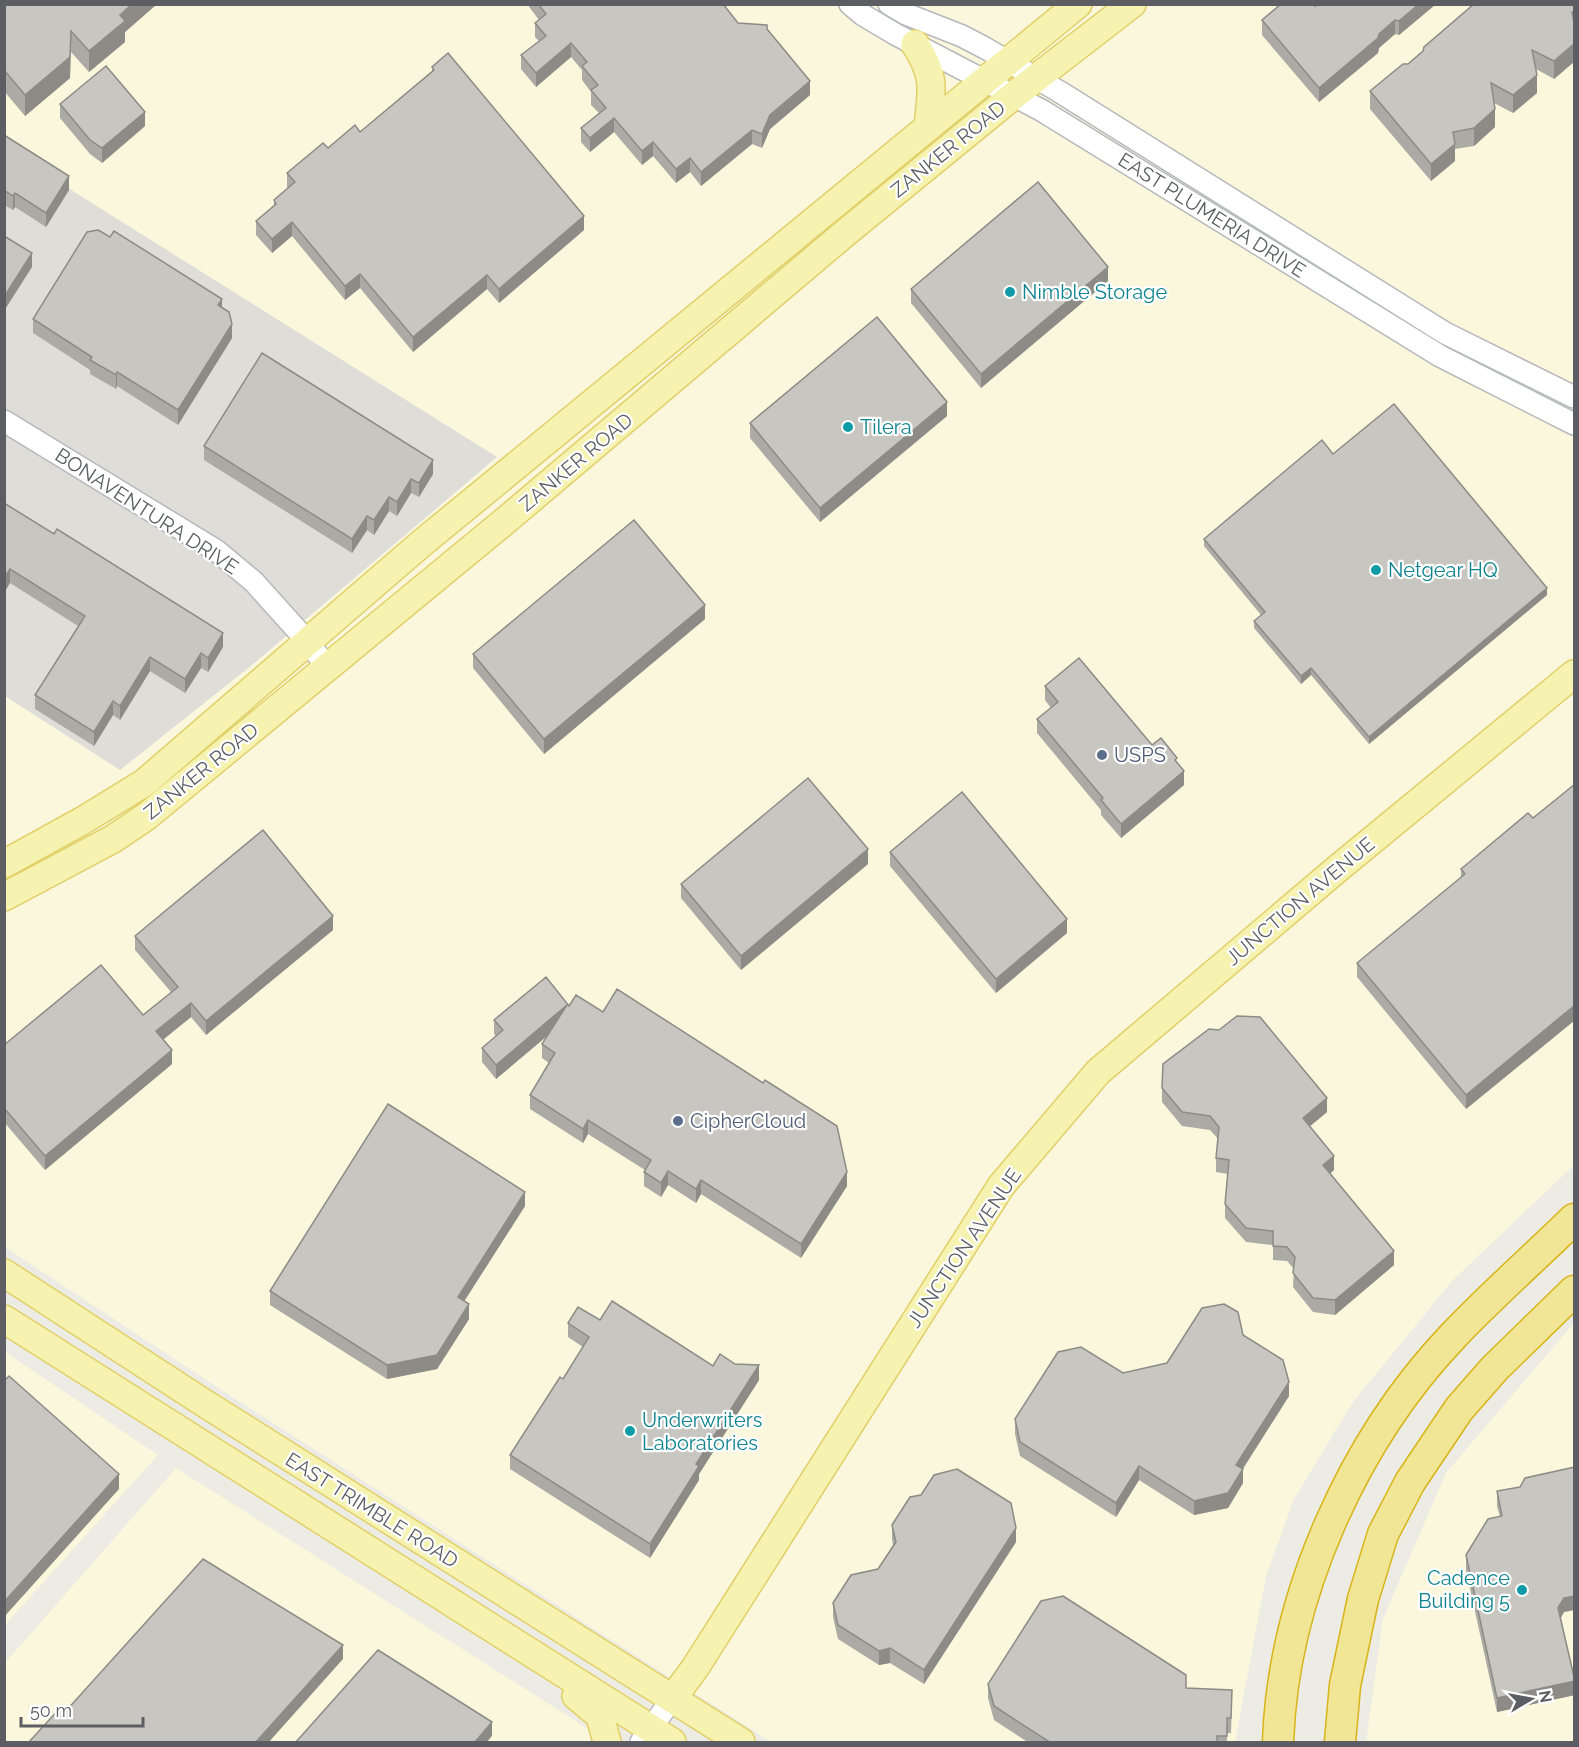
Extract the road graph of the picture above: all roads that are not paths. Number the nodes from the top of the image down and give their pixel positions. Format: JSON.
{"nodes":[{"id":1,"x":850,"y":4,"type":"edge"},
{"id":2,"x":889,"y":4,"type":"edge"},
{"id":3,"x":1078,"y":4,"type":"edge"},
{"id":4,"x":1132,"y":4,"type":"edge"},
{"id":5,"x":915,"y":44,"type":"junction"},
{"id":6,"x":1008,"y":61,"type":"junction"},
{"id":7,"x":1037,"y":78,"type":"junction"},
{"id":8,"x":984,"y":81,"type":"junction"},
{"id":9,"x":1012,"y":96,"type":"junction"},
{"id":10,"x":928,"y":126,"type":"junction"},
{"id":11,"x":1276,"y":228,"type":"junction"},
{"id":12,"x":1264,"y":247,"type":"junction"},
{"id":13,"x":1513,"y":367,"type":"junction"},
{"id":14,"x":1502,"y":387,"type":"junction"},
{"id":15,"x":1575,"y":397,"type":"edge"},
{"id":16,"x":4,"y":421,"type":"edge"},
{"id":17,"x":1575,"y":424,"type":"edge"},
{"id":18,"x":307,"y":641,"type":"junction"},
{"id":19,"x":327,"y":667,"type":"junction"},
{"id":20,"x":1575,"y":674,"type":"edge"},
{"id":21,"x":4,"y":864,"type":"edge"},
{"id":22,"x":4,"y":897,"type":"edge"},
{"id":23,"x":1575,"y":1219,"type":"edge"},
{"id":24,"x":4,"y":1273,"type":"edge"},
{"id":25,"x":1575,"y":1291,"type":"edge"},
{"id":26,"x":4,"y":1319,"type":"edge"},
{"id":27,"x":488,"y":1626,"type":"junction"},
{"id":28,"x":672,"y":1699,"type":"junction"},
{"id":29,"x":1274,"y":1735,"type":"edge"},
{"id":30,"x":654,"y":1738,"type":"edge"},
{"id":31,"x":607,"y":1743,"type":"edge"},
{"id":32,"x":741,"y":1743,"type":"edge"},
{"id":33,"x":1340,"y":1743,"type":"edge"}],
"edges":[{"from":1,"to":5,"type":"street","name":"EAST PLUMERIA DRIVE"},
{"from":2,"to":6,"type":"street","name":"EAST PLUMERIA DRIVE"},
{"from":3,"to":6,"type":"main road","name":"ZANKER ROAD"},
{"from":4,"to":7,"type":"main road","name":"ZANKER ROAD"},
{"from":5,"to":8,"type":"street","name":"EAST PLUMERIA DRIVE"},
{"from":5,"to":10,"type":"main road"},
{"from":6,"to":7,"type":"street","name":"EAST PLUMERIA DRIVE"},
{"from":6,"to":8,"type":"main road","name":"ZANKER ROAD"},
{"from":7,"to":9,"type":"main road","name":"ZANKER ROAD"},
{"from":7,"to":11,"type":"street","name":"EAST PLUMERIA DRIVE"},
{"from":8,"to":9,"type":"street","name":"EAST PLUMERIA DRIVE"},
{"from":8,"to":10,"type":"main road","name":"ZANKER ROAD"},
{"from":9,"to":12,"type":"street","name":"EAST PLUMERIA DRIVE"},
{"from":9,"to":19,"type":"main road","name":"ZANKER ROAD"},
{"from":10,"to":18,"type":"main road","name":"ZANKER ROAD"},
{"from":11,"to":12,"type":"street"},
{"from":11,"to":13,"type":"street","name":"EAST PLUMERIA DRIVE"},
{"from":12,"to":14,"type":"street","name":"EAST PLUMERIA DRIVE"},
{"from":13,"to":14,"type":"street"},
{"from":13,"to":15,"type":"street","name":"EAST PLUMERIA DRIVE"},
{"from":14,"to":17,"type":"street","name":"EAST PLUMERIA DRIVE"},
{"from":16,"to":18,"type":"street","name":"BONAVENTURA DRIVE"},
{"from":18,"to":19,"type":"street","name":"BONAVENTURA DRIVE"},
{"from":18,"to":21,"type":"main road","name":"ZANKER ROAD"},
{"from":19,"to":22,"type":"main road","name":"ZANKER ROAD"},
{"from":20,"to":28,"type":"main road","name":"JUNCTION AVENUE"},
{"from":23,"to":29,"type":"highway"},
{"from":24,"to":28,"type":"main road","name":"EAST TRIMBLE ROAD"},
{"from":25,"to":33,"type":"highway"},
{"from":26,"to":27,"type":"main road","name":"EAST TRIMBLE ROAD"},
{"from":27,"to":30,"type":"main road","name":"EAST TRIMBLE ROAD"},
{"from":27,"to":31,"type":"main road"},
{"from":28,"to":30,"type":"street","name":"JUNCTION AVENUE"},
{"from":28,"to":32,"type":"main road","name":"EAST TRIMBLE ROAD"}]}
